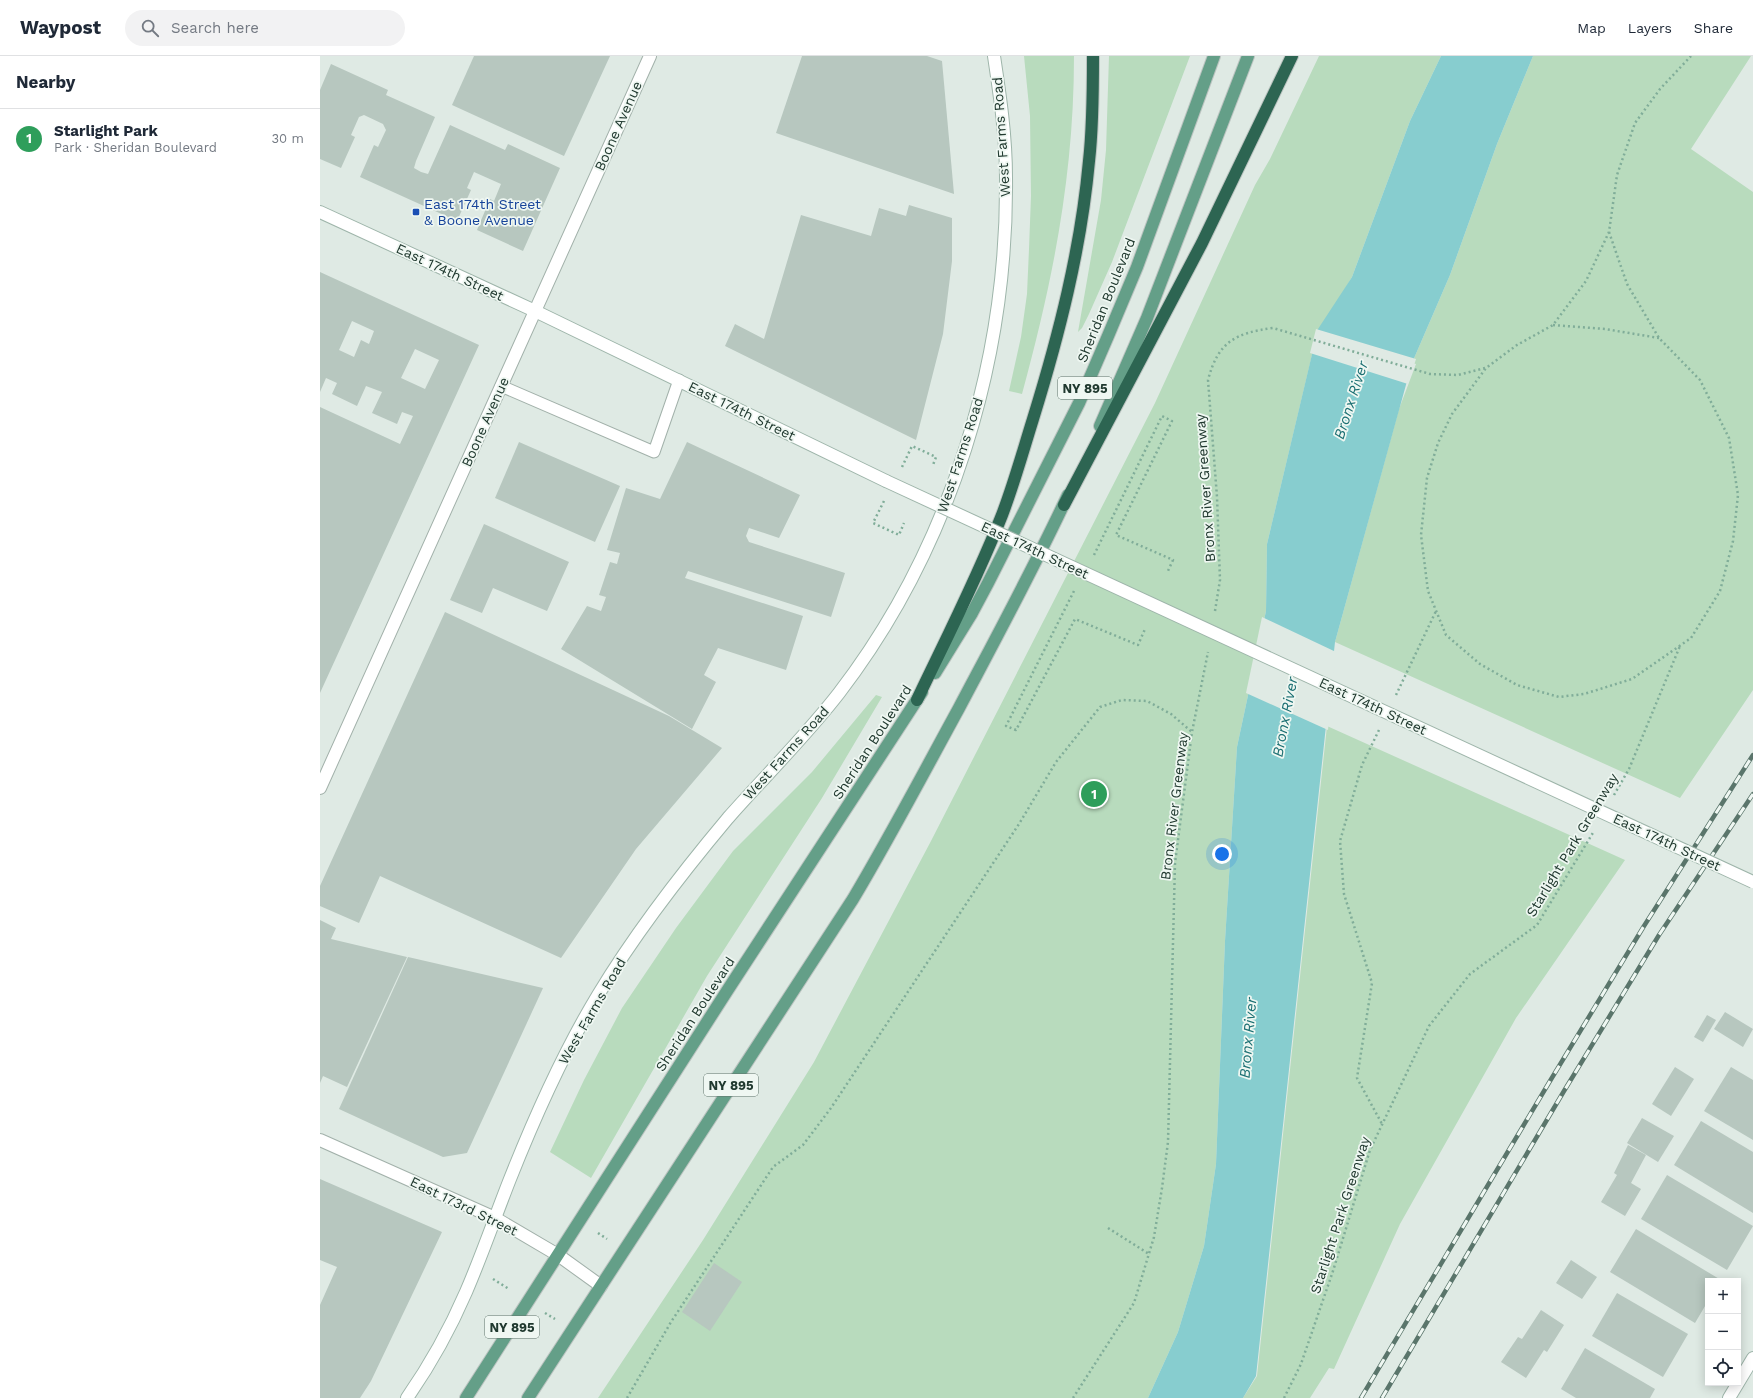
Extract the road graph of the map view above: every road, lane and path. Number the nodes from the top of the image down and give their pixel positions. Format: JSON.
{"nodes":[{"id":1,"x":650,"y":56,"type":"edge"},
{"id":2,"x":994,"y":56,"type":"edge"},
{"id":3,"x":1093,"y":56,"type":"edge"},
{"id":4,"x":1214,"y":56,"type":"edge"},
{"id":5,"x":1248,"y":56,"type":"edge"},
{"id":6,"x":1292,"y":56,"type":"edge"},
{"id":7,"x":1691,"y":56,"type":"edge"},
{"id":8,"x":320,"y":212,"type":"edge"},
{"id":9,"x":1609,"y":232,"type":"junction"},
{"id":10,"x":534,"y":311,"type":"junction"},
{"id":11,"x":1553,"y":325,"type":"junction"},
{"id":12,"x":1659,"y":338,"type":"junction"},
{"id":13,"x":1486,"y":368,"type":"junction"},
{"id":14,"x":679,"y":380,"type":"junction"},
{"id":15,"x":501,"y":386,"type":"junction"},
{"id":16,"x":933,"y":465,"type":"dead end"},
{"id":17,"x":901,"y":468,"type":"dead end"},
{"id":18,"x":886,"y":498,"type":"dead end"},
{"id":19,"x":1064,"y":505,"type":"junction"},
{"id":20,"x":904,"y":523,"type":"dead end"},
{"id":21,"x":1092,"y":559,"type":"dead end"},
{"id":22,"x":1167,"y":573,"type":"dead end"},
{"id":23,"x":1077,"y":586,"type":"dead end"},
{"id":24,"x":1436,"y":611,"type":"junction"},
{"id":25,"x":1215,"y":615,"type":"dead end"},
{"id":26,"x":1145,"y":629,"type":"dead end"},
{"id":27,"x":1209,"y":646,"type":"dead end"},
{"id":28,"x":1680,"y":646,"type":"junction"},
{"id":29,"x":917,"y":700,"type":"junction"},
{"id":30,"x":1392,"y":702,"type":"dead end"},
{"id":31,"x":1382,"y":723,"type":"dead end"},
{"id":32,"x":1192,"y":732,"type":"junction"},
{"id":33,"x":320,"y":788,"type":"edge"},
{"id":34,"x":1614,"y":796,"type":"dead end"},
{"id":35,"x":1595,"y":828,"type":"dead end"},
{"id":36,"x":1753,"y":882,"type":"edge"},
{"id":37,"x":1382,"y":1124,"type":"junction"},
{"id":38,"x":320,"y":1140,"type":"edge"},
{"id":39,"x":495,"y":1218,"type":"junction"},
{"id":40,"x":1108,"y":1228,"type":"dead end"},
{"id":41,"x":1149,"y":1254,"type":"junction"},
{"id":42,"x":558,"y":1255,"type":"junction"},
{"id":43,"x":487,"y":1276,"type":"dead end"},
{"id":44,"x":601,"y":1286,"type":"junction"},
{"id":45,"x":509,"y":1289,"type":"dead end"},
{"id":46,"x":545,"y":1313,"type":"dead end"},
{"id":47,"x":560,"y":1323,"type":"dead end"},
{"id":48,"x":1753,"y":1358,"type":"edge"},
{"id":49,"x":407,"y":1398,"type":"edge"},
{"id":50,"x":466,"y":1398,"type":"edge"},
{"id":51,"x":528,"y":1398,"type":"edge"},
{"id":52,"x":627,"y":1398,"type":"edge"},
{"id":53,"x":1073,"y":1398,"type":"edge"},
{"id":54,"x":1284,"y":1398,"type":"edge"},
{"id":55,"x":1729,"y":1398,"type":"edge"}],
"edges":[{"from":1,"to":10,"type":"street","name":"Boone Avenue"},
{"from":2,"to":39,"type":"street","name":"West Farms Road"},
{"from":3,"to":29,"type":"highway"},
{"from":4,"to":29,"type":"main road","name":"Sheridan Boulevard","number":"NY 895"},
{"from":5,"to":19,"type":"main road","number":"NY 895"},
{"from":6,"to":19,"type":"highway"},
{"from":7,"to":9,"type":"path"},
{"from":8,"to":10,"type":"street","name":"East 174th Street"},
{"from":9,"to":11,"type":"path"},
{"from":9,"to":12,"type":"path"},
{"from":10,"to":14,"type":"street","name":"East 174th Street"},
{"from":10,"to":15,"type":"street","name":"Boone Avenue"},
{"from":11,"to":12,"type":"path"},
{"from":11,"to":13,"type":"path"},
{"from":12,"to":28,"type":"path"},
{"from":13,"to":24,"type":"path"},
{"from":13,"to":25,"type":"path","name":"Bronx River Greenway"},
{"from":14,"to":15,"type":"lane"},
{"from":14,"to":36,"type":"street","name":"East 174th Street","bridge":true},
{"from":15,"to":33,"type":"street","name":"Boone Avenue"},
{"from":16,"to":17,"type":"path"},
{"from":18,"to":20,"type":"path"},
{"from":19,"to":44,"type":"main road","number":"NY 895"},
{"from":21,"to":22,"type":"path"},
{"from":23,"to":26,"type":"path"},
{"from":24,"to":28,"type":"path"},
{"from":24,"to":30,"type":"path"},
{"from":27,"to":32,"type":"path","name":"Bronx River Greenway"},
{"from":28,"to":34,"type":"path","name":"Starlight Park Greenway"},
{"from":29,"to":42,"type":"main road","name":"Sheridan Boulevard","number":"NY 895"},
{"from":31,"to":37,"type":"path"},
{"from":32,"to":41,"type":"path","name":"Bronx River Greenway"},
{"from":32,"to":52,"type":"path"},
{"from":35,"to":37,"type":"path","name":"Starlight Park Greenway"},
{"from":37,"to":54,"type":"path","name":"Starlight Park Greenway"},
{"from":38,"to":39,"type":"street","name":"East 173rd Street"},
{"from":39,"to":42,"type":"street","name":"East 173rd Street"},
{"from":39,"to":49,"type":"street","name":"West Farms Road"},
{"from":40,"to":41,"type":"path"},
{"from":41,"to":53,"type":"path","name":"Bronx River Greenway"},
{"from":42,"to":44,"type":"street","name":"East 173rd Street"},
{"from":42,"to":50,"type":"main road","name":"Sheridan Boulevard","number":"NY 895"},
{"from":43,"to":45,"type":"path"},
{"from":44,"to":51,"type":"main road","number":"NY 895"},
{"from":46,"to":47,"type":"path"},
{"from":48,"to":55,"type":"street"}]}
